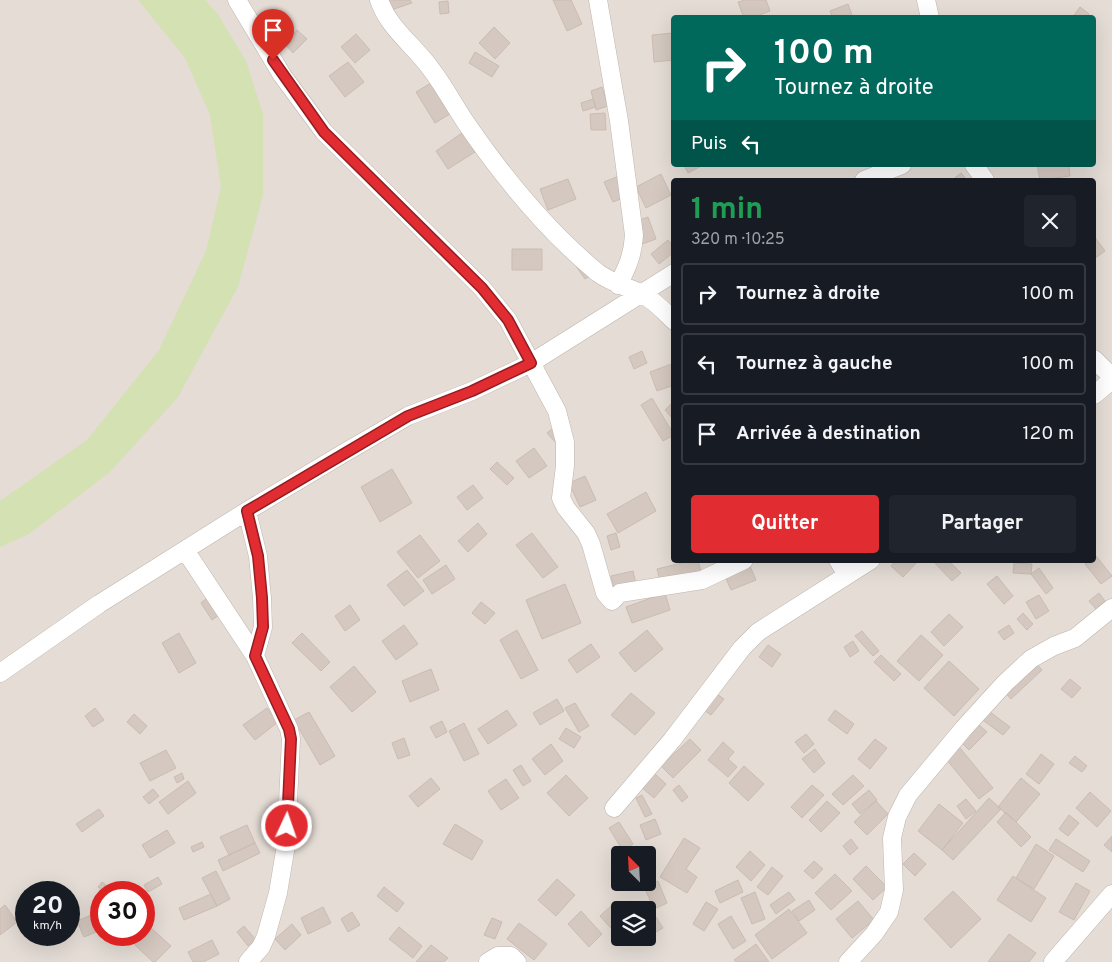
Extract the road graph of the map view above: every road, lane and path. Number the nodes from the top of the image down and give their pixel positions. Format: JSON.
{"nodes":[{"id":1,"x":236,"y":0,"type":"edge"},
{"id":2,"x":379,"y":0,"type":"edge"},
{"id":3,"x":598,"y":0,"type":"edge"},
{"id":4,"x":926,"y":0,"type":"edge"},
{"id":5,"x":929,"y":15,"type":"edge"},
{"id":6,"x":897,"y":167,"type":"edge"},
{"id":7,"x":975,"y":167,"type":"edge"},
{"id":8,"x":869,"y":178,"type":"edge"},
{"id":9,"x":984,"y":178,"type":"edge"},
{"id":10,"x":671,"y":275,"type":"edge"},
{"id":11,"x":618,"y":285,"type":"junction"},
{"id":12,"x":641,"y":294,"type":"junction"},
{"id":13,"x":671,"y":318,"type":"edge"},
{"id":14,"x":1096,"y":361,"type":"edge"},
{"id":15,"x":531,"y":363,"type":"junction"},
{"id":16,"x":1112,"y":379,"type":"edge"},
{"id":17,"x":1096,"y":393,"type":"edge"},
{"id":18,"x":247,"y":511,"type":"junction"},
{"id":19,"x":185,"y":550,"type":"junction"},
{"id":20,"x":738,"y":563,"type":"edge"},
{"id":21,"x":840,"y":563,"type":"edge"},
{"id":22,"x":866,"y":563,"type":"edge"},
{"id":23,"x":847,"y":575,"type":"junction"},
{"id":24,"x":1112,"y":608,"type":"edge"},
{"id":25,"x":255,"y":656,"type":"junction"},
{"id":26,"x":0,"y":672,"type":"edge"},
{"id":27,"x":614,"y":808,"type":"dead end"},
{"id":28,"x":1112,"y":894,"type":"edge"},
{"id":29,"x":248,"y":962,"type":"edge"},
{"id":30,"x":488,"y":962,"type":"edge"},
{"id":31,"x":517,"y":962,"type":"edge"},
{"id":32,"x":848,"y":962,"type":"edge"},
{"id":33,"x":1053,"y":962,"type":"edge"}],
"edges":[{"from":1,"to":15,"type":"street"},
{"from":2,"to":11,"type":"street"},
{"from":3,"to":11,"type":"street"},
{"from":4,"to":5,"type":"street"},
{"from":6,"to":8,"type":"street"},
{"from":7,"to":9,"type":"street"},
{"from":10,"to":12,"type":"street"},
{"from":11,"to":12,"type":"street"},
{"from":12,"to":13,"type":"street"},
{"from":12,"to":15,"type":"street"},
{"from":14,"to":16,"type":"street"},
{"from":15,"to":18,"type":"street"},
{"from":15,"to":20,"type":"street"},
{"from":16,"to":17,"type":"street"},
{"from":18,"to":19,"type":"street"},
{"from":18,"to":25,"type":"street"},
{"from":19,"to":25,"type":"street"},
{"from":19,"to":26,"type":"street"},
{"from":21,"to":23,"type":"street"},
{"from":22,"to":23,"type":"street"},
{"from":23,"to":27,"type":"street"},
{"from":24,"to":32,"type":"street"},
{"from":25,"to":29,"type":"street"},
{"from":28,"to":33,"type":"street"},
{"from":30,"to":31,"type":"street"}]}
